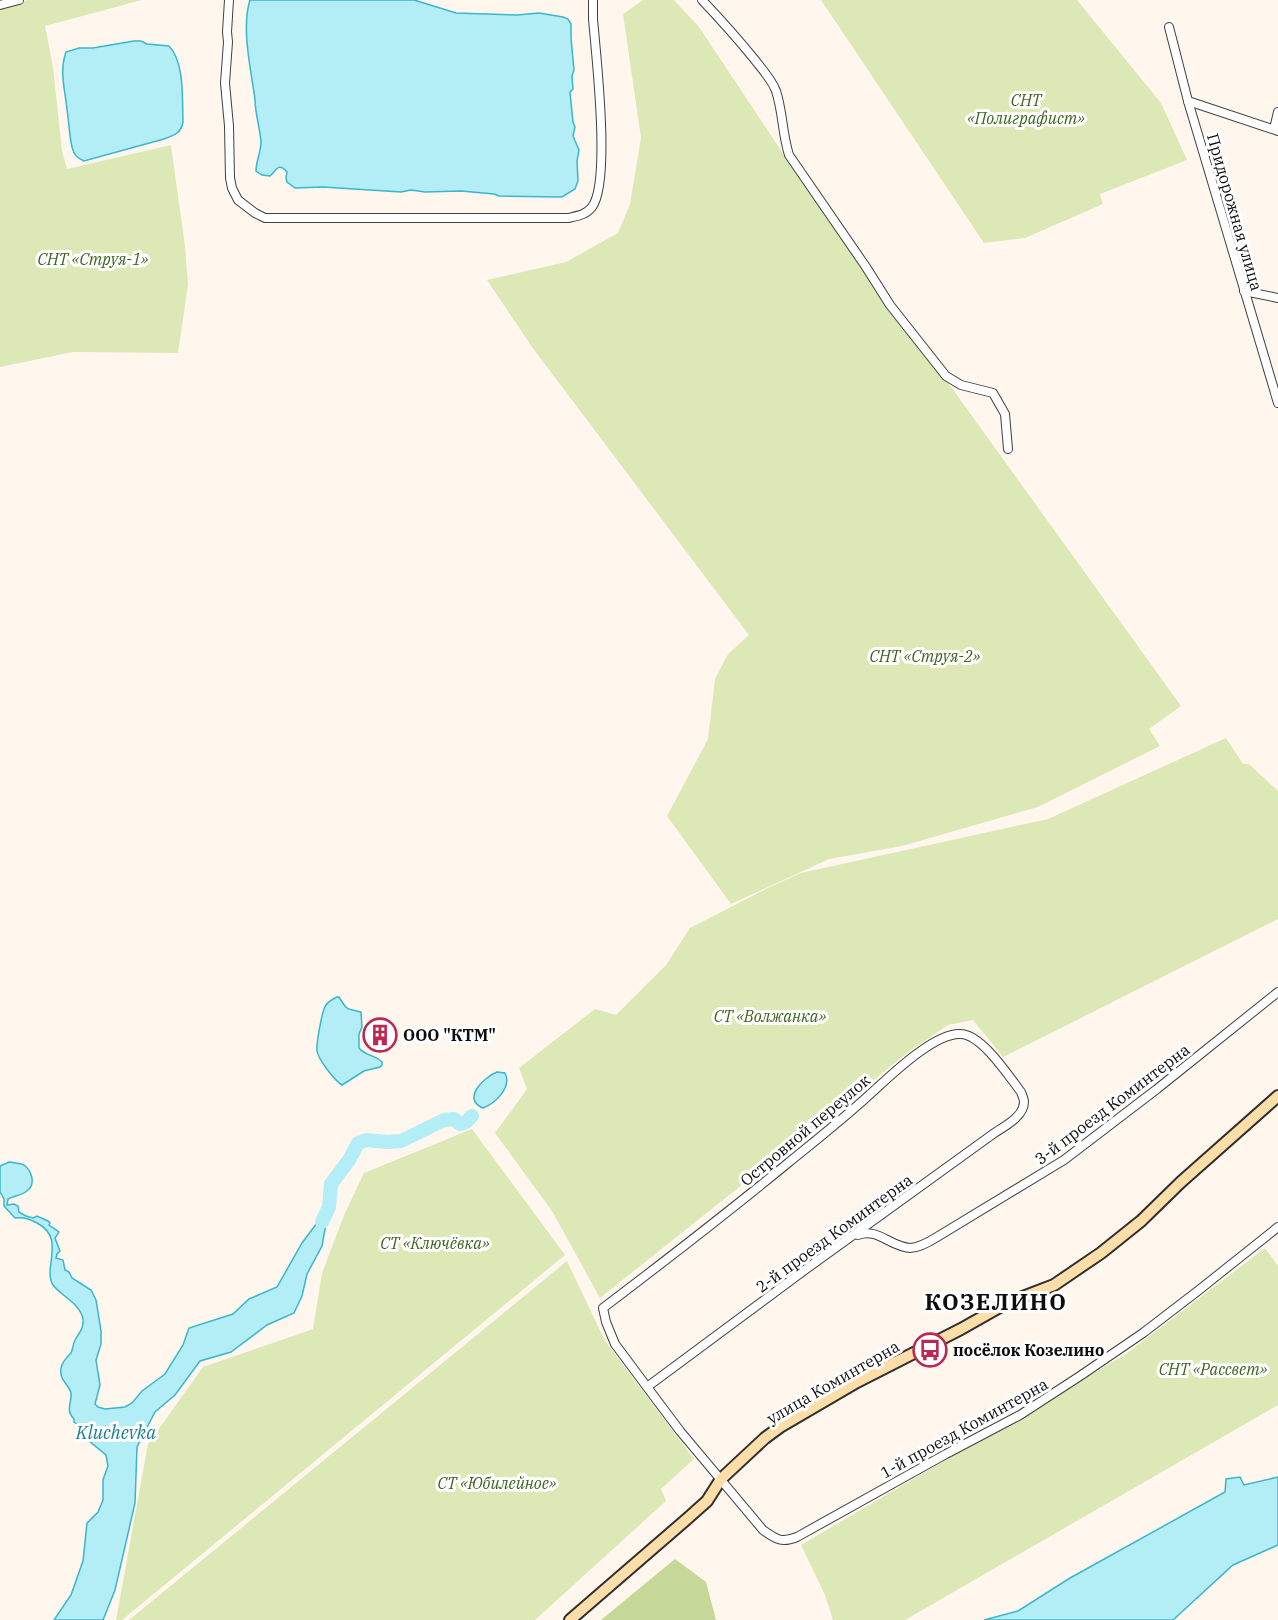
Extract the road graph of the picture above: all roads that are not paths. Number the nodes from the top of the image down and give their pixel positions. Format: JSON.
{"nodes":[{"id":1,"x":19,"y":0,"type":"edge"},
{"id":2,"x":228,"y":0,"type":"edge"},
{"id":3,"x":593,"y":0,"type":"edge"},
{"id":4,"x":702,"y":0,"type":"edge"},
{"id":5,"x":0,"y":5,"type":"edge"},
{"id":6,"x":1169,"y":27,"type":"dead end"},
{"id":7,"x":1188,"y":101,"type":"junction"},
{"id":8,"x":1278,"y":112,"type":"edge"},
{"id":9,"x":1276,"y":130,"type":"edge"},
{"id":10,"x":1244,"y":291,"type":"junction"},
{"id":11,"x":1278,"y":298,"type":"edge"},
{"id":12,"x":1278,"y":403,"type":"edge"},
{"id":13,"x":1008,"y":449,"type":"dead end"},
{"id":14,"x":1278,"y":992,"type":"edge"},
{"id":15,"x":1021,"y":1092,"type":"joint"},
{"id":16,"x":1278,"y":1096,"type":"edge"},
{"id":17,"x":1278,"y":1227,"type":"edge"},
{"id":18,"x":846,"y":1241,"type":"junction"},
{"id":19,"x":603,"y":1308,"type":"joint"},
{"id":20,"x":647,"y":1387,"type":"junction"},
{"id":21,"x":721,"y":1479,"type":"junction"},
{"id":22,"x":570,"y":1620,"type":"edge"}],
"edges":[{"from":1,"to":5,"type":"street"},
{"from":2,"to":3,"type":"street"},
{"from":4,"to":13,"type":"street"},
{"from":6,"to":7,"type":"street","name":"Придорожная улица"},
{"from":7,"to":9,"type":"street"},
{"from":7,"to":10,"type":"street","name":"Придорожная улица"},
{"from":8,"to":9,"type":"street"},
{"from":10,"to":11,"type":"street"},
{"from":10,"to":12,"type":"street","name":"Придорожная улица"},
{"from":14,"to":18,"type":"street","name":"3-й проезд Коминтерна"},
{"from":15,"to":18,"type":"street","name":"2-й проезд Коминтерна"},
{"from":15,"to":19,"type":"street","name":"Островной переулок"},
{"from":16,"to":21,"type":"street","name":"улица Коминтерна"},
{"from":17,"to":21,"type":"street","name":"1-й проезд Коминтерна"},
{"from":18,"to":20,"type":"street","name":"2-й проезд Коминтерна"},
{"from":19,"to":20,"type":"street","name":"1-й проезд Коминтерна"},
{"from":20,"to":21,"type":"street","name":"1-й проезд Коминтерна"},
{"from":21,"to":22,"type":"street","name":"улица Коминтерна"}]}
